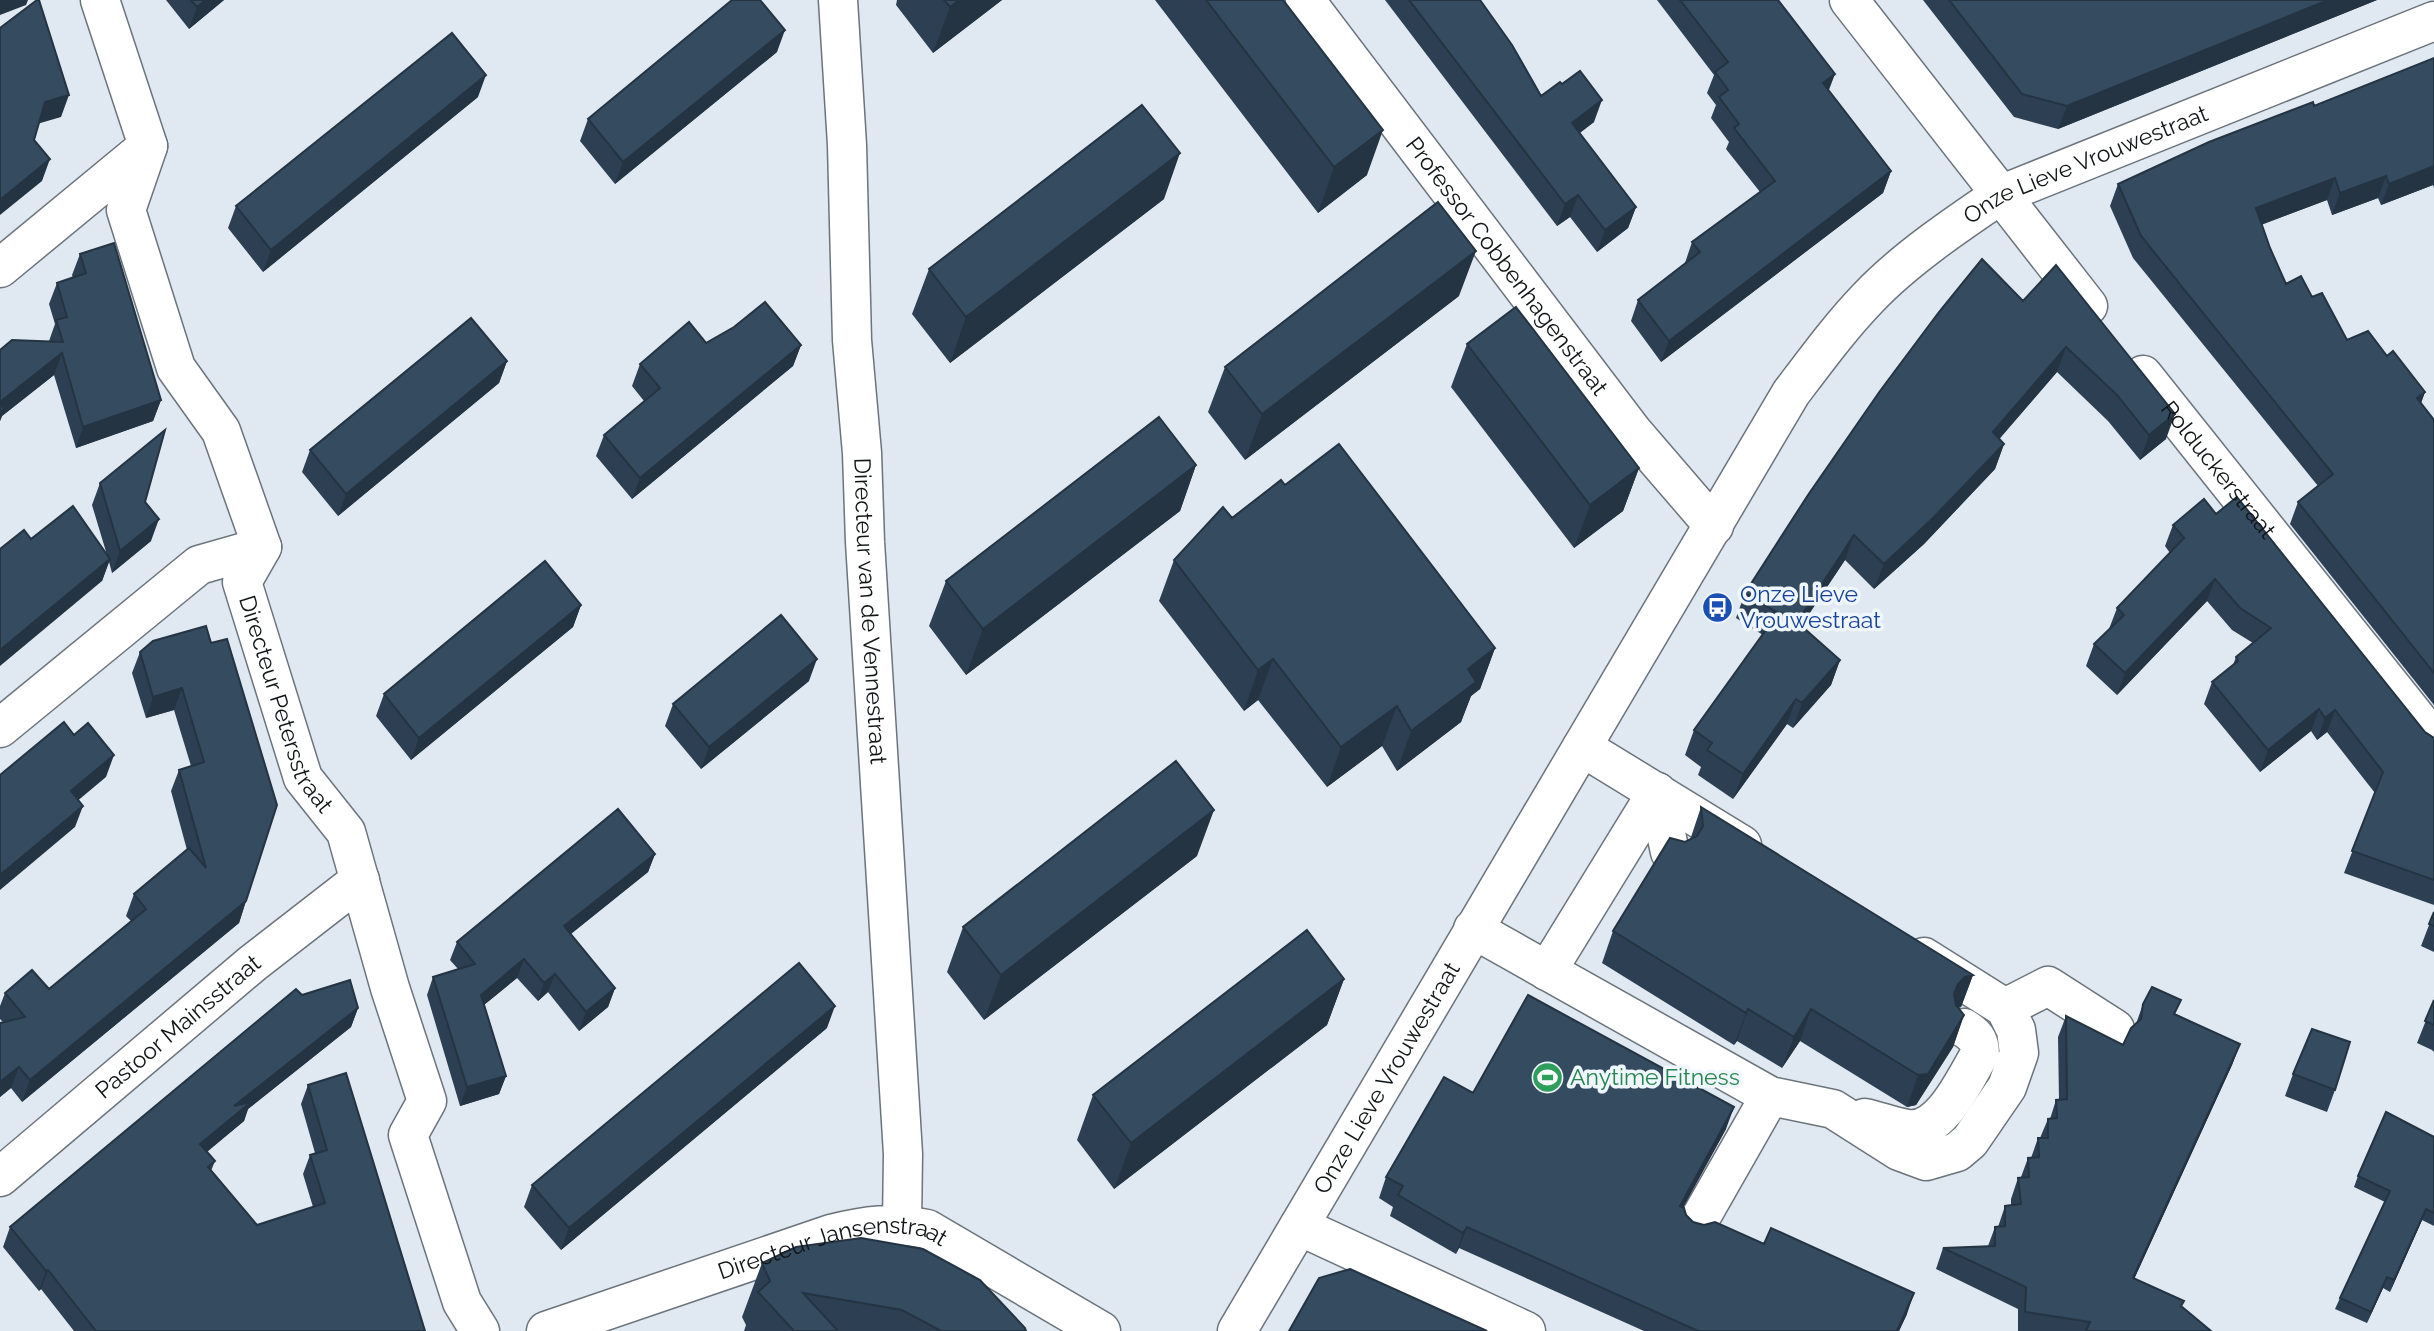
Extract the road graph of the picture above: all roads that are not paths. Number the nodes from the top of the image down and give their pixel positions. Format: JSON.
{"nodes":[{"id":1,"x":100,"y":0,"type":"edge"},
{"id":2,"x":838,"y":0,"type":"edge"},
{"id":3,"x":1306,"y":0,"type":"edge"},
{"id":4,"x":1849,"y":0,"type":"edge"},
{"id":5,"x":2434,"y":21,"type":"edge"},
{"id":6,"x":148,"y":146,"type":"junction"},
{"id":7,"x":2000,"y":195,"type":"junction"},
{"id":8,"x":0,"y":268,"type":"edge"},
{"id":9,"x":1714,"y":526,"type":"junction"},
{"id":10,"x":262,"y":547,"type":"junction"},
{"id":11,"x":0,"y":727,"type":"edge"},
{"id":12,"x":2434,"y":740,"type":"edge"},
{"id":13,"x":1583,"y":747,"type":"junction"},
{"id":14,"x":1657,"y":792,"type":"junction"},
{"id":15,"x":1670,"y":852,"type":"edge"},
{"id":16,"x":1773,"y":864,"type":"edge"},
{"id":17,"x":360,"y":880,"type":"junction"},
{"id":18,"x":1474,"y":929,"type":"junction"},
{"id":19,"x":1900,"y":943,"type":"edge"},
{"id":20,"x":1547,"y":971,"type":"junction"},
{"id":21,"x":2005,"y":1007,"type":"junction"},
{"id":22,"x":1964,"y":1028,"type":"edge"},
{"id":23,"x":2115,"y":1029,"type":"dead end"},
{"id":24,"x":1770,"y":1096,"type":"junction"},
{"id":25,"x":1833,"y":1109,"type":"junction"},
{"id":26,"x":0,"y":1177,"type":"edge"},
{"id":27,"x":902,"y":1224,"type":"junction"},
{"id":28,"x":1697,"y":1224,"type":"edge"},
{"id":29,"x":1299,"y":1226,"type":"junction"},
{"id":30,"x":480,"y":1331,"type":"edge"},
{"id":31,"x":546,"y":1331,"type":"edge"},
{"id":32,"x":1101,"y":1331,"type":"edge"},
{"id":33,"x":1237,"y":1331,"type":"edge"},
{"id":34,"x":1526,"y":1331,"type":"edge"}],
"edges":[{"from":1,"to":6,"type":"street"},
{"from":2,"to":27,"type":"street","name":"Directeur van de Vennestraat"},
{"from":3,"to":9,"type":"street","name":"Professor Cobbenhagenstraat"},
{"from":4,"to":7,"type":"street","name":"Rolduckerstraat"},
{"from":5,"to":7,"type":"street","name":"Onze Lieve Vrouwestraat"},
{"from":6,"to":8,"type":"street"},
{"from":6,"to":10,"type":"street"},
{"from":7,"to":9,"type":"street","name":"Onze Lieve Vrouwestraat"},
{"from":7,"to":12,"type":"street","name":"Rolduckerstraat"},
{"from":9,"to":13,"type":"street","name":"Onze Lieve Vrouwestraat"},
{"from":10,"to":11,"type":"street"},
{"from":10,"to":17,"type":"street","name":"Directeur Petersstraat"},
{"from":13,"to":14,"type":"street"},
{"from":13,"to":18,"type":"street","name":"Onze Lieve Vrouwestraat"},
{"from":14,"to":15,"type":"street"},
{"from":14,"to":16,"type":"street"},
{"from":14,"to":20,"type":"street"},
{"from":17,"to":26,"type":"street","name":"Pastoor Mainsstraat"},
{"from":17,"to":30,"type":"street","name":"Directeur Petersstraat"},
{"from":18,"to":20,"type":"street"},
{"from":18,"to":29,"type":"street","name":"Onze Lieve Vrouwestraat"},
{"from":19,"to":21,"type":"street"},
{"from":20,"to":24,"type":"street"},
{"from":21,"to":23,"type":"street"},
{"from":21,"to":25,"type":"street"},
{"from":22,"to":25,"type":"street"},
{"from":24,"to":25,"type":"street"},
{"from":24,"to":28,"type":"street"},
{"from":27,"to":31,"type":"street","name":"Directeur Jansenstraat"},
{"from":27,"to":32,"type":"street","name":"Directeur Jansenstraat"},
{"from":29,"to":33,"type":"street","name":"Onze Lieve Vrouwestraat"},
{"from":29,"to":34,"type":"street"}]}
